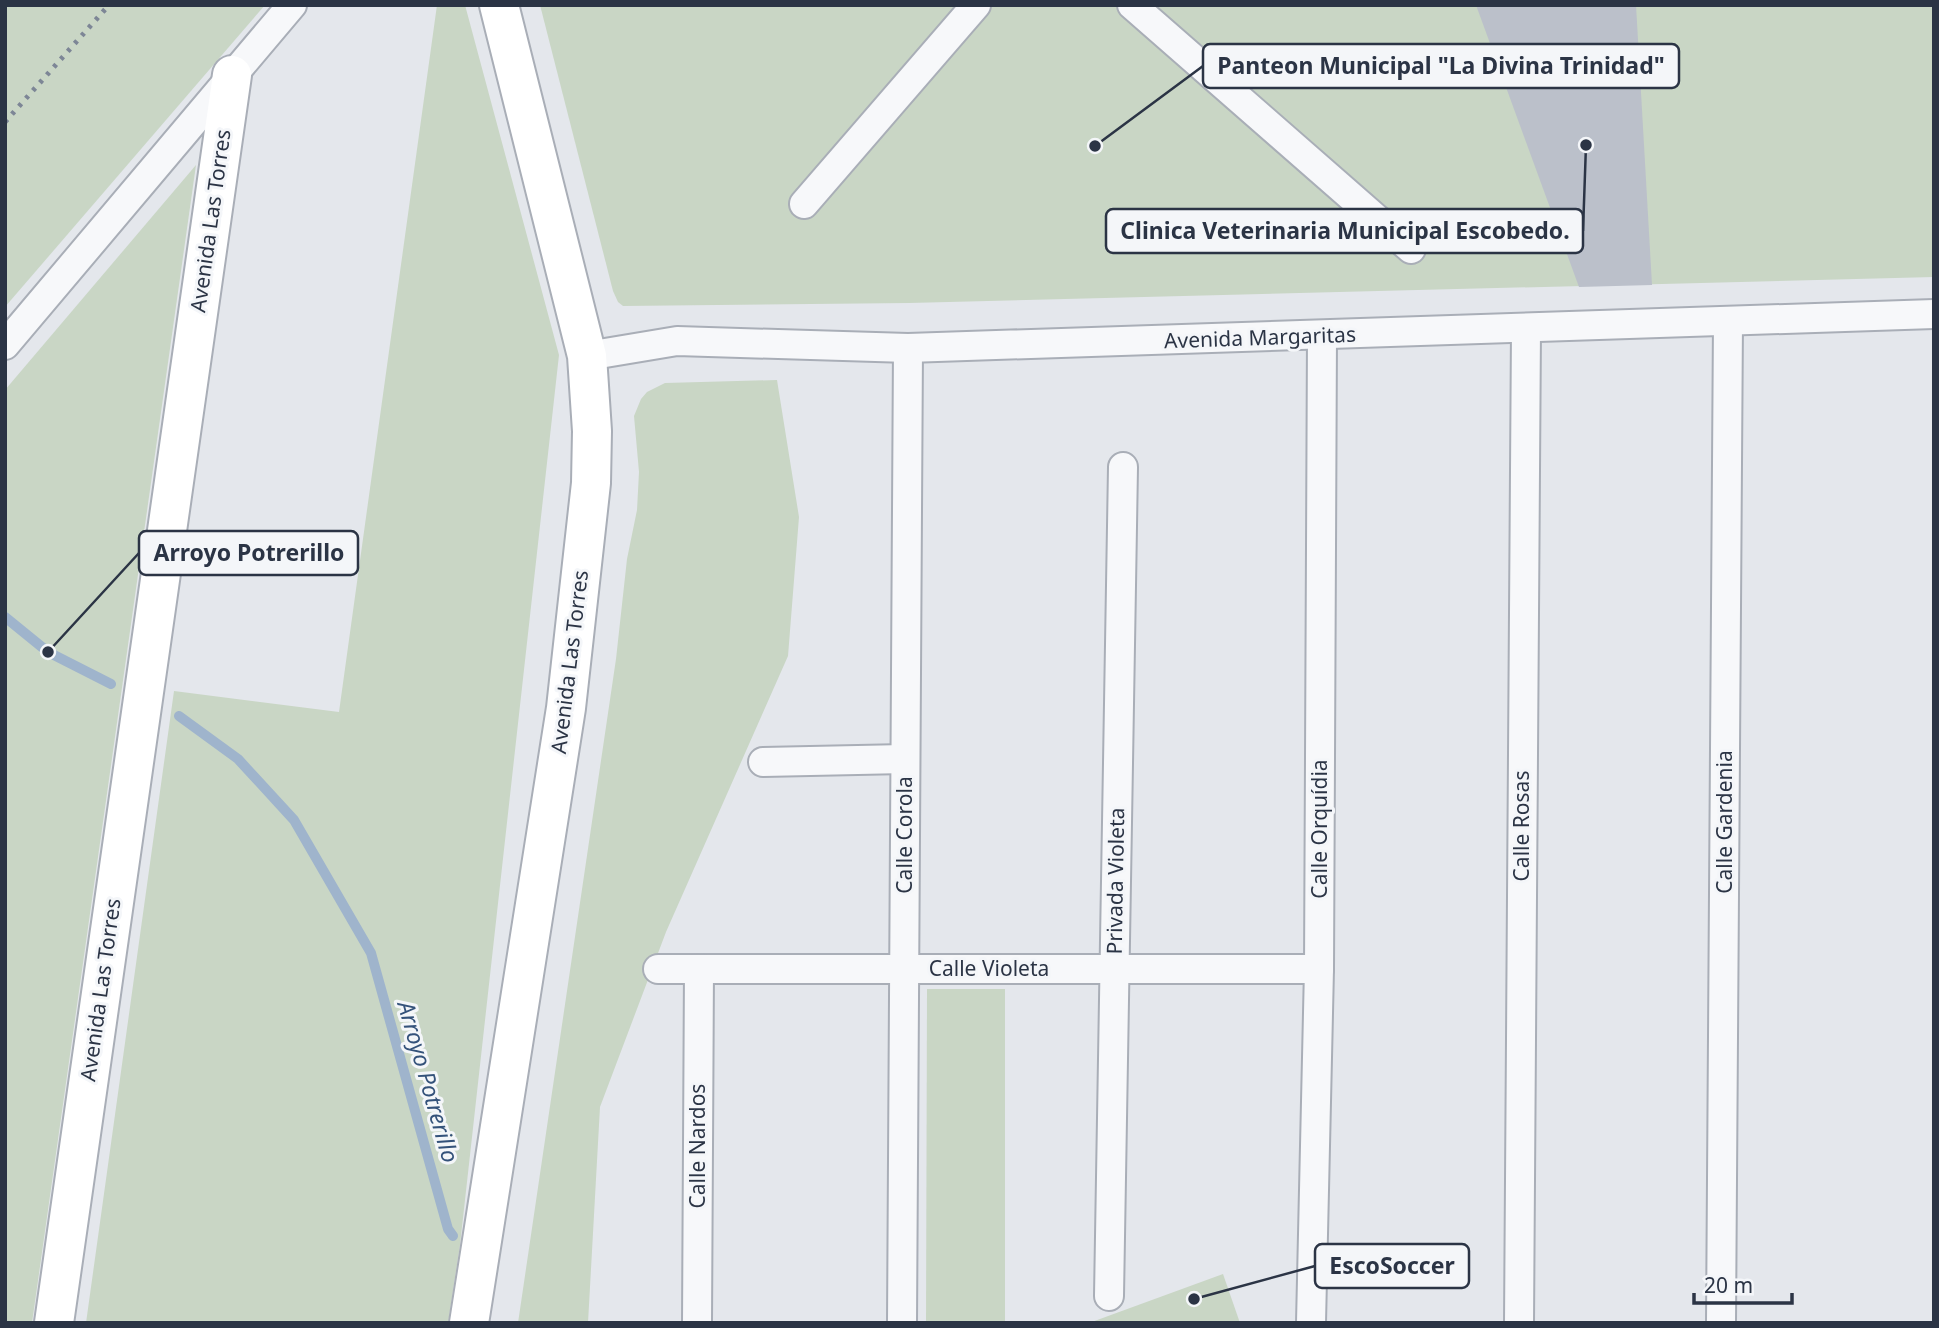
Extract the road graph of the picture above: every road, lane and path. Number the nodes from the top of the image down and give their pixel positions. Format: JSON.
{"nodes":[{"id":1,"x":292,"y":5,"type":"edge"},
{"id":2,"x":499,"y":5,"type":"edge"},
{"id":3,"x":976,"y":5,"type":"edge"},
{"id":4,"x":1132,"y":5,"type":"edge"},
{"id":5,"x":232,"y":75,"type":"junction"},
{"id":6,"x":804,"y":204,"type":"dead end"},
{"id":7,"x":1411,"y":249,"type":"dead end"},
{"id":8,"x":1934,"y":314,"type":"edge"},
{"id":9,"x":1728,"y":321,"type":"junction"},
{"id":10,"x":1526,"y":329,"type":"junction"},
{"id":11,"x":1322,"y":336,"type":"junction"},
{"id":12,"x":5,"y":345,"type":"edge"},
{"id":13,"x":908,"y":348,"type":"junction"},
{"id":14,"x":587,"y":356,"type":"junction"},
{"id":15,"x":1123,"y":467,"type":"dead end"},
{"id":16,"x":905,"y":759,"type":"junction"},
{"id":17,"x":763,"y":762,"type":"dead end"},
{"id":18,"x":658,"y":969,"type":"dead end"},
{"id":19,"x":699,"y":969,"type":"junction"},
{"id":20,"x":904,"y":969,"type":"junction"},
{"id":21,"x":1115,"y":969,"type":"junction"},
{"id":22,"x":1319,"y":969,"type":"junction"},
{"id":23,"x":1110,"y":1296,"type":"dead end"},
{"id":24,"x":54,"y":1323,"type":"edge"},
{"id":25,"x":469,"y":1323,"type":"edge"},
{"id":26,"x":696,"y":1323,"type":"edge"},
{"id":27,"x":902,"y":1323,"type":"edge"},
{"id":28,"x":1311,"y":1323,"type":"edge"},
{"id":29,"x":1519,"y":1323,"type":"edge"},
{"id":30,"x":1721,"y":1323,"type":"edge"}],
"edges":[{"from":1,"to":5,"type":"street"},
{"from":2,"to":14,"type":"street","name":"Avenida Las Torres"},
{"from":3,"to":6,"type":"street"},
{"from":4,"to":7,"type":"street"},
{"from":5,"to":12,"type":"street"},
{"from":5,"to":24,"type":"street","name":"Avenida Las Torres"},
{"from":8,"to":9,"type":"street","name":"Avenida Margaritas"},
{"from":9,"to":10,"type":"street","name":"Avenida Margaritas"},
{"from":9,"to":30,"type":"street","name":"Calle Gardenia"},
{"from":10,"to":11,"type":"street","name":"Avenida Margaritas"},
{"from":10,"to":29,"type":"street","name":"Calle Rosas"},
{"from":11,"to":13,"type":"street","name":"Avenida Margaritas"},
{"from":11,"to":22,"type":"street","name":"Calle Orquídia"},
{"from":13,"to":14,"type":"street","name":"Avenida Margaritas"},
{"from":13,"to":16,"type":"street","name":"Calle Corola"},
{"from":14,"to":25,"type":"street","name":"Avenida Las Torres"},
{"from":15,"to":21,"type":"street","name":"Privada Violeta"},
{"from":16,"to":17,"type":"street"},
{"from":16,"to":20,"type":"street","name":"Calle Corola"},
{"from":18,"to":19,"type":"street","name":"Calle Violeta"},
{"from":19,"to":20,"type":"street","name":"Calle Violeta"},
{"from":19,"to":26,"type":"street","name":"Calle Nardos"},
{"from":20,"to":21,"type":"street","name":"Calle Violeta"},
{"from":20,"to":27,"type":"street","name":"Calle Corola"},
{"from":21,"to":22,"type":"street","name":"Calle Violeta"},
{"from":21,"to":23,"type":"street","name":"Privada Violeta"},
{"from":22,"to":28,"type":"street","name":"Calle Orquídia"}]}
